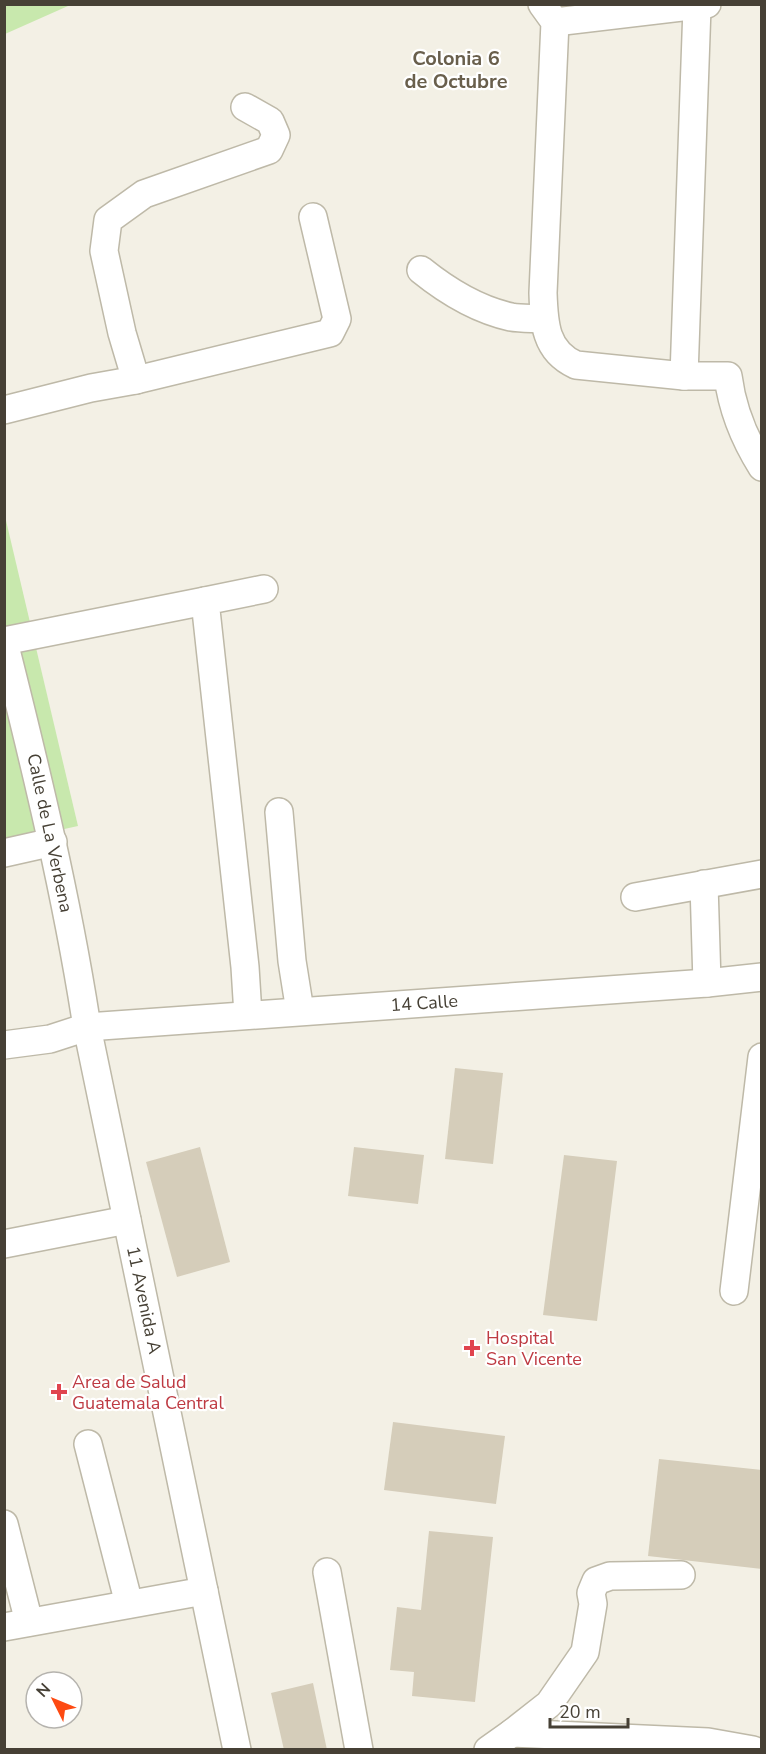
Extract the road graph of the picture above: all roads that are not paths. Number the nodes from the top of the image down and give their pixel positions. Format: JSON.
{"nodes":[{"id":1,"x":702,"y":6,"type":"edge"},
{"id":2,"x":549,"y":13,"type":"edge"},
{"id":3,"x":245,"y":107,"type":"dead end"},
{"id":4,"x":313,"y":217,"type":"dead end"},
{"id":5,"x":421,"y":270,"type":"dead end"},
{"id":6,"x":544,"y":319,"type":"junction"},
{"id":7,"x":684,"y":376,"type":"junction"},
{"id":8,"x":136,"y":380,"type":"junction"},
{"id":9,"x":4,"y":410,"type":"edge"},
{"id":10,"x":762,"y":467,"type":"edge"},
{"id":11,"x":264,"y":589,"type":"dead end"},
{"id":12,"x":205,"y":600,"type":"junction"},
{"id":13,"x":4,"y":641,"type":"edge"},
{"id":14,"x":279,"y":812,"type":"dead end"},
{"id":15,"x":53,"y":842,"type":"junction"},
{"id":16,"x":4,"y":853,"type":"edge"},
{"id":17,"x":762,"y":874,"type":"edge"},
{"id":18,"x":704,"y":884,"type":"junction"},
{"id":19,"x":635,"y":897,"type":"dead end"},
{"id":20,"x":762,"y":977,"type":"edge"},
{"id":21,"x":707,"y":983,"type":"junction"},
{"id":22,"x":300,"y":1011,"type":"junction"},
{"id":23,"x":248,"y":1016,"type":"junction"},
{"id":24,"x":87,"y":1027,"type":"junction"},
{"id":25,"x":4,"y":1045,"type":"edge"},
{"id":26,"x":762,"y":1057,"type":"edge"},
{"id":27,"x":127,"y":1220,"type":"junction"},
{"id":28,"x":4,"y":1244,"type":"edge"},
{"id":29,"x":734,"y":1291,"type":"dead end"},
{"id":30,"x":88,"y":1444,"type":"dead end"},
{"id":31,"x":4,"y":1524,"type":"edge"},
{"id":32,"x":327,"y":1572,"type":"dead end"},
{"id":33,"x":681,"y":1575,"type":"dead end"},
{"id":34,"x":204,"y":1591,"type":"junction"},
{"id":35,"x":129,"y":1604,"type":"junction"},
{"id":36,"x":17,"y":1625,"type":"edge"},
{"id":37,"x":512,"y":1733,"type":"junction"},
{"id":38,"x":237,"y":1749,"type":"edge"},
{"id":39,"x":360,"y":1749,"type":"edge"},
{"id":40,"x":488,"y":1749,"type":"edge"},
{"id":41,"x":753,"y":1749,"type":"edge"}],
"edges":[{"from":1,"to":2,"type":"street"},
{"from":1,"to":7,"type":"street"},
{"from":2,"to":6,"type":"street"},
{"from":3,"to":8,"type":"street"},
{"from":4,"to":8,"type":"street"},
{"from":5,"to":6,"type":"street"},
{"from":6,"to":7,"type":"street"},
{"from":7,"to":10,"type":"street"},
{"from":8,"to":9,"type":"street"},
{"from":11,"to":12,"type":"street"},
{"from":12,"to":13,"type":"street"},
{"from":12,"to":23,"type":"street"},
{"from":13,"to":15,"type":"street","name":"Calle de La Verbena"},
{"from":14,"to":22,"type":"street"},
{"from":15,"to":16,"type":"street"},
{"from":15,"to":24,"type":"street","name":"Calle de La Verbena"},
{"from":17,"to":18,"type":"street"},
{"from":18,"to":19,"type":"street"},
{"from":18,"to":21,"type":"street"},
{"from":20,"to":21,"type":"street","name":"14 Calle"},
{"from":21,"to":22,"type":"street","name":"14 Calle"},
{"from":22,"to":23,"type":"street","name":"14 Calle"},
{"from":23,"to":24,"type":"street","name":"14 Calle"},
{"from":24,"to":25,"type":"street","name":"14 Calle"},
{"from":24,"to":27,"type":"street","name":"11 Avenida A"},
{"from":26,"to":29,"type":"street"},
{"from":27,"to":28,"type":"street"},
{"from":27,"to":34,"type":"street","name":"11 Avenida A"},
{"from":30,"to":35,"type":"street"},
{"from":31,"to":36,"type":"street"},
{"from":32,"to":39,"type":"street"},
{"from":33,"to":37,"type":"street"},
{"from":34,"to":35,"type":"street"},
{"from":34,"to":38,"type":"street","name":"11 Avenida A"},
{"from":35,"to":36,"type":"street"},
{"from":37,"to":40,"type":"street"},
{"from":37,"to":41,"type":"street"}]}
